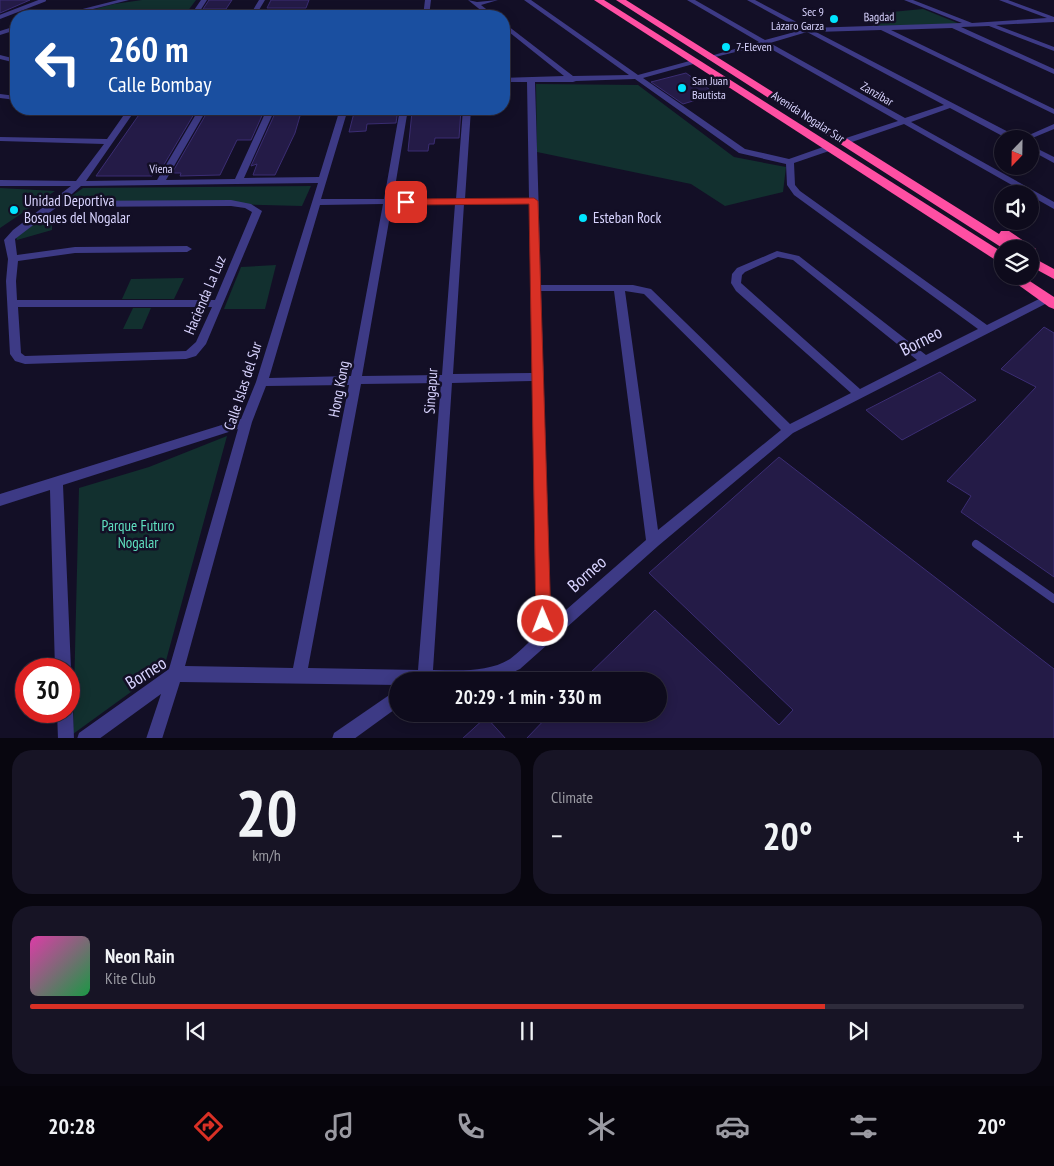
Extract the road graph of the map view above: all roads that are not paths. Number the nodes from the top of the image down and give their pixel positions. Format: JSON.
{"nodes":[{"id":1,"x":44,"y":0,"type":"edge"},
{"id":2,"x":126,"y":0,"type":"edge"},
{"id":3,"x":495,"y":0,"type":"edge"},
{"id":4,"x":527,"y":0,"type":"edge"},
{"id":5,"x":598,"y":0,"type":"edge"},
{"id":6,"x":620,"y":0,"type":"edge"},
{"id":7,"x":690,"y":0,"type":"edge"},
{"id":8,"x":750,"y":0,"type":"edge"},
{"id":9,"x":907,"y":0,"type":"edge"},
{"id":10,"x":1002,"y":0,"type":"edge"},
{"id":11,"x":474,"y":2,"type":"edge"},
{"id":12,"x":18,"y":10,"type":"edge"},
{"id":13,"x":84,"y":10,"type":"edge"},
{"id":14,"x":484,"y":10,"type":"edge"},
{"id":15,"x":1054,"y":19,"type":"edge"},
{"id":16,"x":989,"y":24,"type":"junction"},
{"id":17,"x":973,"y":25,"type":"junction"},
{"id":18,"x":953,"y":26,"type":"junction"},
{"id":19,"x":880,"y":28,"type":"junction"},
{"id":20,"x":808,"y":30,"type":"junction"},
{"id":21,"x":510,"y":31,"type":"edge"},
{"id":22,"x":762,"y":41,"type":"junction"},
{"id":23,"x":1054,"y":49,"type":"edge"},
{"id":24,"x":709,"y":58,"type":"junction"},
{"id":25,"x":694,"y":62,"type":"junction"},
{"id":26,"x":1054,"y":72,"type":"edge"},
{"id":27,"x":638,"y":77,"type":"junction"},
{"id":28,"x":510,"y":80,"type":"edge"},
{"id":29,"x":531,"y":80,"type":"junction"},
{"id":30,"x":574,"y":80,"type":"junction"},
{"id":31,"x":952,"y":106,"type":"junction"},
{"id":32,"x":1054,"y":112,"type":"edge"},
{"id":33,"x":128,"y":115,"type":"edge"},
{"id":34,"x":200,"y":115,"type":"edge"},
{"id":35,"x":268,"y":115,"type":"edge"},
{"id":36,"x":342,"y":115,"type":"edge"},
{"id":37,"x":403,"y":115,"type":"edge"},
{"id":38,"x":467,"y":115,"type":"edge"},
{"id":39,"x":904,"y":122,"type":"junction"},
{"id":40,"x":1054,"y":126,"type":"edge"},
{"id":41,"x":997,"y":130,"type":"edge"},
{"id":42,"x":1039,"y":132,"type":"edge"},
{"id":43,"x":0,"y":138,"type":"edge"},
{"id":44,"x":846,"y":141,"type":"junction"},
{"id":45,"x":108,"y":142,"type":"junction"},
{"id":46,"x":829,"y":148,"type":"junction"},
{"id":47,"x":1039,"y":152,"type":"edge"},
{"id":48,"x":1054,"y":160,"type":"edge"},
{"id":49,"x":790,"y":162,"type":"junction"},
{"id":50,"x":874,"y":177,"type":"junction"},
{"id":51,"x":238,"y":180,"type":"junction"},
{"id":52,"x":322,"y":180,"type":"junction"},
{"id":53,"x":908,"y":180,"type":"junction"},
{"id":54,"x":162,"y":181,"type":"junction"},
{"id":55,"x":0,"y":183,"type":"edge"},
{"id":56,"x":79,"y":183,"type":"junction"},
{"id":57,"x":534,"y":201,"type":"junction"},
{"id":58,"x":315,"y":202,"type":"junction"},
{"id":59,"x":388,"y":202,"type":"junction"},
{"id":60,"x":460,"y":202,"type":"junction"},
{"id":61,"x":54,"y":204,"type":"junction"},
{"id":62,"x":1054,"y":206,"type":"edge"},
{"id":63,"x":999,"y":240,"type":"edge"},
{"id":64,"x":1015,"y":240,"type":"edge"},
{"id":65,"x":187,"y":249,"type":"dead end"},
{"id":66,"x":994,"y":253,"type":"edge"},
{"id":67,"x":1039,"y":255,"type":"edge"},
{"id":68,"x":13,"y":260,"type":"junction"},
{"id":69,"x":1054,"y":264,"type":"edge"},
{"id":70,"x":994,"y":265,"type":"edge"},
{"id":71,"x":1039,"y":270,"type":"edge"},
{"id":72,"x":1054,"y":275,"type":"edge"},
{"id":73,"x":1039,"y":278,"type":"edge"},
{"id":74,"x":1028,"y":285,"type":"edge"},
{"id":75,"x":537,"y":288,"type":"junction"},
{"id":76,"x":619,"y":288,"type":"junction"},
{"id":77,"x":1052,"y":298,"type":"edge"},
{"id":78,"x":219,"y":303,"type":"junction"},
{"id":79,"x":13,"y":304,"type":"junction"},
{"id":80,"x":986,"y":330,"type":"junction"},
{"id":81,"x":926,"y":361,"type":"junction"},
{"id":82,"x":538,"y":377,"type":"junction"},
{"id":83,"x":447,"y":379,"type":"junction"},
{"id":84,"x":356,"y":380,"type":"junction"},
{"id":85,"x":262,"y":382,"type":"junction"},
{"id":86,"x":859,"y":394,"type":"junction"},
{"id":87,"x":246,"y":422,"type":"junction"},
{"id":88,"x":789,"y":430,"type":"junction"},
{"id":89,"x":56,"y":482,"type":"junction"},
{"id":90,"x":0,"y":500,"type":"edge"},
{"id":91,"x":652,"y":542,"type":"junction"},
{"id":92,"x":976,"y":544,"type":"dead end"},
{"id":93,"x":1054,"y":599,"type":"edge"},
{"id":94,"x":544,"y":640,"type":"junction"},
{"id":95,"x":63,"y":658,"type":"edge"},
{"id":96,"x":423,"y":672,"type":"edge"},
{"id":97,"x":496,"y":672,"type":"edge"},
{"id":98,"x":175,"y":674,"type":"junction"},
{"id":99,"x":299,"y":675,"type":"junction"},
{"id":100,"x":389,"y":678,"type":"edge"},
{"id":101,"x":389,"y":703,"type":"edge"},
{"id":102,"x":65,"y":723,"type":"edge"},
{"id":103,"x":66,"y":738,"type":"edge"},
{"id":104,"x":85,"y":738,"type":"edge"},
{"id":105,"x":154,"y":738,"type":"edge"},
{"id":106,"x":340,"y":738,"type":"edge"}],
"edges":[{"from":1,"to":12,"type":"lane"},
{"from":2,"to":13,"type":"street"},
{"from":3,"to":11,"type":"street"},
{"from":4,"to":27,"type":"street"},
{"from":5,"to":25,"type":"highway","name":"Avenida Nogalar Sur"},
{"from":6,"to":24,"type":"highway","name":"Avenida Nogalar Sur"},
{"from":7,"to":22,"type":"street","name":"Zanzíbar"},
{"from":8,"to":20,"type":"street"},
{"from":9,"to":17,"type":"street"},
{"from":10,"to":15,"type":"street"},
{"from":11,"to":14,"type":"street"},
{"from":15,"to":16,"type":"street","name":"Bagdad"},
{"from":16,"to":17,"type":"street","name":"Bagdad"},
{"from":16,"to":23,"type":"street"},
{"from":17,"to":18,"type":"street","name":"Bagdad"},
{"from":18,"to":19,"type":"street","name":"Bagdad"},
{"from":18,"to":26,"type":"street"},
{"from":19,"to":20,"type":"street","name":"Bagdad"},
{"from":19,"to":32,"type":"street"},
{"from":20,"to":22,"type":"street","name":"Bagdad"},
{"from":20,"to":31,"type":"street"},
{"from":21,"to":30,"type":"street"},
{"from":22,"to":24,"type":"street","name":"Bagdad"},
{"from":22,"to":39,"type":"street","name":"Zanzíbar"},
{"from":24,"to":44,"type":"highway","name":"Avenida Nogalar Sur"},
{"from":25,"to":27,"type":"street"},
{"from":25,"to":46,"type":"highway","name":"Avenida Nogalar Sur"},
{"from":27,"to":30,"type":"street"},
{"from":27,"to":49,"type":"street"},
{"from":28,"to":29,"type":"street"},
{"from":29,"to":30,"type":"street"},
{"from":29,"to":57,"type":"street"},
{"from":31,"to":39,"type":"street"},
{"from":31,"to":41,"type":"street"},
{"from":33,"to":45,"type":"street","name":"Hacienda La Luz"},
{"from":34,"to":54,"type":"street"},
{"from":35,"to":51,"type":"street"},
{"from":36,"to":52,"type":"street","name":"Calle Islas del Sur"},
{"from":37,"to":59,"type":"street","name":"Hong Kong"},
{"from":38,"to":60,"type":"street","name":"Singapur"},
{"from":39,"to":44,"type":"street"},
{"from":39,"to":62,"type":"street","name":"Zanzíbar"},
{"from":40,"to":42,"type":"street"},
{"from":43,"to":45,"type":"street"},
{"from":44,"to":53,"type":"highway","name":"Avenida Nogalar Sur"},
{"from":45,"to":56,"type":"street","name":"Hacienda La Luz"},
{"from":46,"to":49,"type":"street"},
{"from":46,"to":50,"type":"highway","name":"Avenida Nogalar Sur"},
{"from":47,"to":48,"type":"street"},
{"from":49,"to":80,"type":"street"},
{"from":50,"to":66,"type":"highway","name":"Avenida Nogalar Sur"},
{"from":50,"to":70,"type":"highway"},
{"from":51,"to":52,"type":"street","name":"Viena"},
{"from":51,"to":54,"type":"street","name":"Viena"},
{"from":52,"to":58,"type":"street","name":"Calle Islas del Sur"},
{"from":53,"to":63,"type":"highway","name":"Avenida Nogalar Sur"},
{"from":53,"to":64,"type":"highway"},
{"from":54,"to":56,"type":"street","name":"Viena"},
{"from":55,"to":56,"type":"street","name":"Viena"},
{"from":56,"to":61,"type":"street","name":"Hacienda La Luz"},
{"from":57,"to":60,"type":"street"},
{"from":57,"to":75,"type":"street"},
{"from":58,"to":59,"type":"street"},
{"from":58,"to":85,"type":"street","name":"Calle Islas del Sur"},
{"from":59,"to":60,"type":"street"},
{"from":59,"to":84,"type":"street","name":"Hong Kong"},
{"from":60,"to":83,"type":"street","name":"Singapur"},
{"from":61,"to":68,"type":"street","name":"Hacienda La Luz"},
{"from":61,"to":78,"type":"street","name":"Hacienda La Luz"},
{"from":65,"to":68,"type":"street"},
{"from":67,"to":69,"type":"highway"},
{"from":68,"to":79,"type":"street","name":"Hacienda La Luz"},
{"from":71,"to":72,"type":"highway"},
{"from":73,"to":77,"type":"highway"},
{"from":74,"to":77,"type":"highway"},
{"from":75,"to":76,"type":"street"},
{"from":75,"to":82,"type":"street"},
{"from":76,"to":88,"type":"street"},
{"from":76,"to":91,"type":"street"},
{"from":77,"to":80,"type":"street","name":"Borneo"},
{"from":78,"to":79,"type":"street"},
{"from":78,"to":79,"type":"street","name":"Hacienda La Luz"},
{"from":80,"to":81,"type":"street","name":"Borneo"},
{"from":81,"to":86,"type":"street","name":"Borneo"},
{"from":81,"to":86,"type":"street"},
{"from":82,"to":83,"type":"street"},
{"from":82,"to":94,"type":"street"},
{"from":83,"to":84,"type":"street"},
{"from":83,"to":96,"type":"street","name":"Singapur"},
{"from":84,"to":85,"type":"street"},
{"from":84,"to":99,"type":"street","name":"Hong Kong"},
{"from":85,"to":87,"type":"street","name":"Calle Islas del Sur"},
{"from":86,"to":88,"type":"street","name":"Borneo"},
{"from":87,"to":89,"type":"street"},
{"from":87,"to":98,"type":"street","name":"Calle Islas del Sur"},
{"from":88,"to":91,"type":"street","name":"Borneo"},
{"from":89,"to":90,"type":"street"},
{"from":89,"to":95,"type":"street"},
{"from":91,"to":94,"type":"street","name":"Borneo"},
{"from":92,"to":93,"type":"lane"},
{"from":94,"to":97,"type":"street","name":"Borneo"},
{"from":98,"to":99,"type":"street","name":"Borneo"},
{"from":98,"to":104,"type":"street","name":"Borneo"},
{"from":98,"to":105,"type":"street","name":"Calle Islas del Sur"},
{"from":99,"to":100,"type":"street","name":"Borneo"},
{"from":101,"to":106,"type":"street"},
{"from":102,"to":103,"type":"street"}]}
